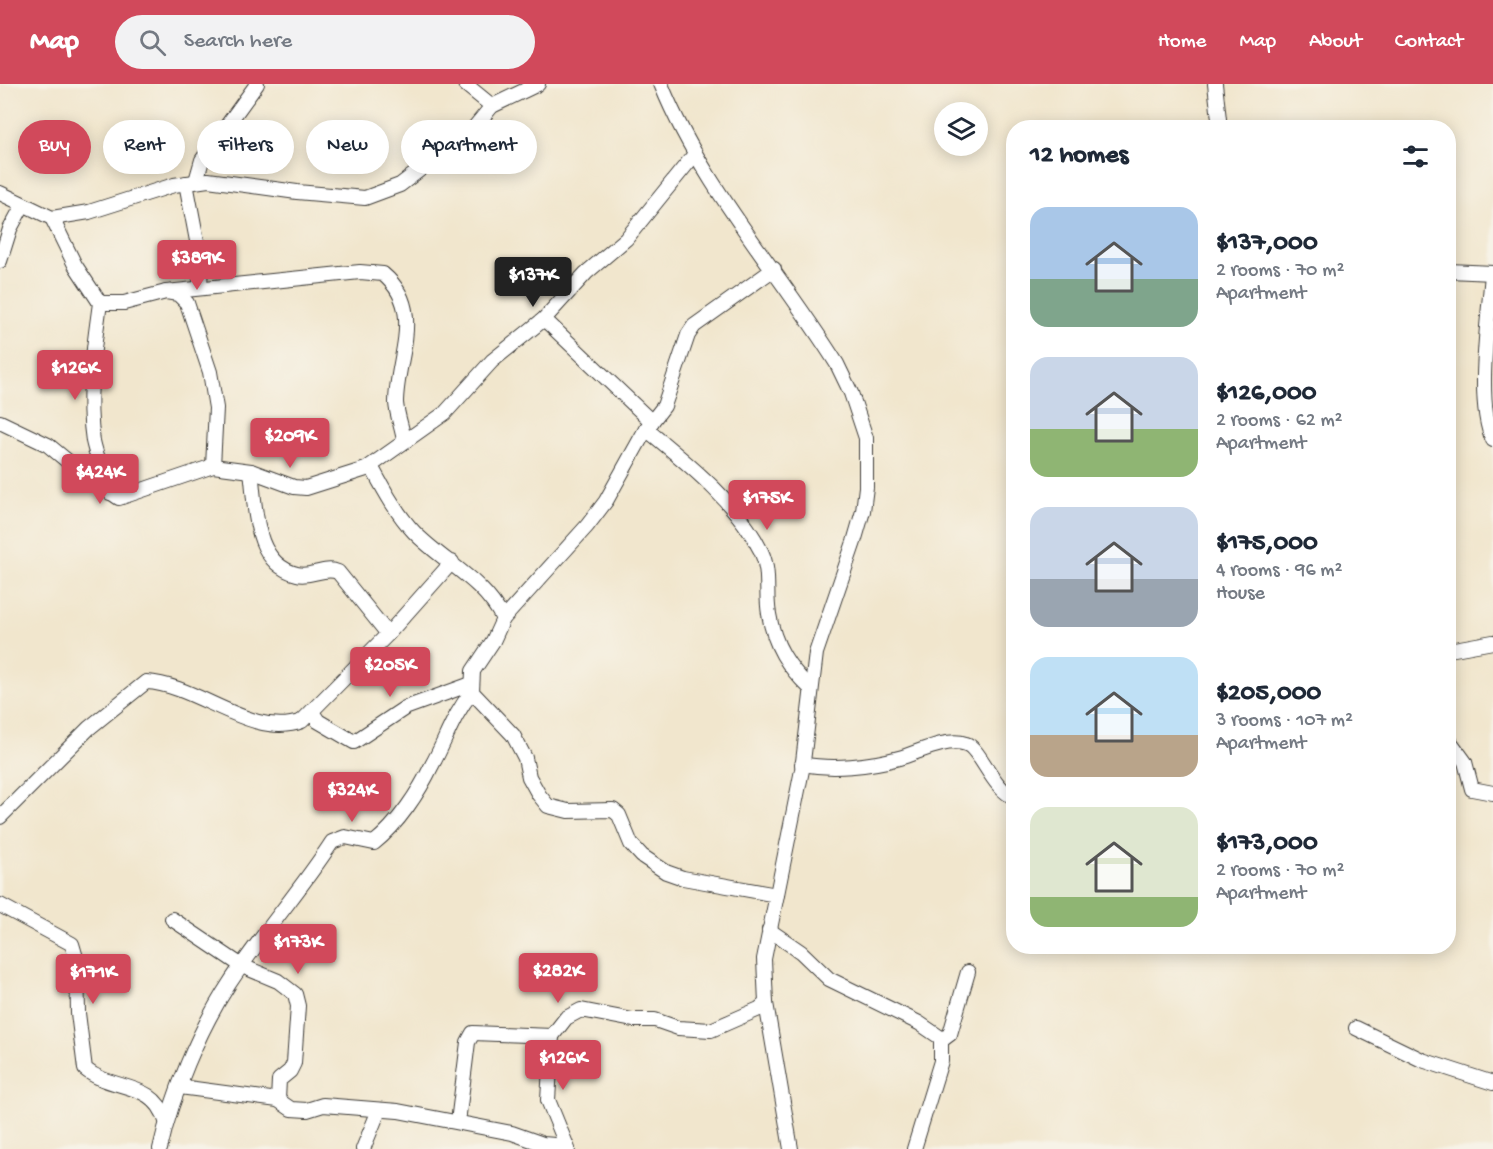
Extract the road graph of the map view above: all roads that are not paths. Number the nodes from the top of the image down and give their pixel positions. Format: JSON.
{"nodes":[{"id":1,"x":257,"y":84,"type":"edge"},
{"id":2,"x":465,"y":84,"type":"edge"},
{"id":3,"x":538,"y":84,"type":"edge"},
{"id":4,"x":661,"y":84,"type":"edge"},
{"id":5,"x":1215,"y":84,"type":"edge"},
{"id":6,"x":492,"y":106,"type":"junction"},
{"id":7,"x":1219,"y":120,"type":"edge"},
{"id":8,"x":695,"y":154,"type":"junction"},
{"id":9,"x":191,"y":182,"type":"junction"},
{"id":10,"x":0,"y":193,"type":"edge"},
{"id":11,"x":23,"y":205,"type":"junction"},
{"id":12,"x":52,"y":218,"type":"junction"},
{"id":13,"x":0,"y":261,"type":"edge"},
{"id":14,"x":774,"y":269,"type":"junction"},
{"id":15,"x":1456,"y":271,"type":"edge"},
{"id":16,"x":1493,"y":273,"type":"edge"},
{"id":17,"x":200,"y":288,"type":"junction"},
{"id":18,"x":166,"y":292,"type":"junction"},
{"id":19,"x":100,"y":303,"type":"junction"},
{"id":20,"x":544,"y":319,"type":"junction"},
{"id":21,"x":0,"y":422,"type":"edge"},
{"id":22,"x":649,"y":426,"type":"junction"},
{"id":23,"x":404,"y":440,"type":"junction"},
{"id":24,"x":1493,"y":440,"type":"edge"},
{"id":25,"x":213,"y":466,"type":"junction"},
{"id":26,"x":371,"y":466,"type":"junction"},
{"id":27,"x":251,"y":471,"type":"junction"},
{"id":28,"x":110,"y":493,"type":"junction"},
{"id":29,"x":452,"y":562,"type":"junction"},
{"id":30,"x":503,"y":619,"type":"junction"},
{"id":31,"x":388,"y":634,"type":"junction"},
{"id":32,"x":1493,"y":642,"type":"edge"},
{"id":33,"x":1456,"y":649,"type":"edge"},
{"id":34,"x":471,"y":688,"type":"junction"},
{"id":35,"x":810,"y":688,"type":"junction"},
{"id":36,"x":312,"y":712,"type":"junction"},
{"id":37,"x":1456,"y":750,"type":"edge"},
{"id":38,"x":802,"y":764,"type":"junction"},
{"id":39,"x":1006,"y":792,"type":"edge"},
{"id":40,"x":1493,"y":793,"type":"edge"},
{"id":41,"x":0,"y":817,"type":"edge"},
{"id":42,"x":777,"y":895,"type":"junction"},
{"id":43,"x":0,"y":905,"type":"edge"},
{"id":44,"x":172,"y":920,"type":"dead end"},
{"id":45,"x":769,"y":930,"type":"junction"},
{"id":46,"x":242,"y":966,"type":"junction"},
{"id":47,"x":968,"y":972,"type":"dead end"},
{"id":48,"x":766,"y":1003,"type":"junction"},
{"id":49,"x":1356,"y":1028,"type":"dead end"},
{"id":50,"x":552,"y":1036,"type":"junction"},
{"id":51,"x":942,"y":1040,"type":"junction"},
{"id":52,"x":1493,"y":1083,"type":"edge"},
{"id":53,"x":180,"y":1087,"type":"junction"},
{"id":54,"x":278,"y":1100,"type":"junction"},
{"id":55,"x":379,"y":1110,"type":"junction"},
{"id":56,"x":166,"y":1122,"type":"junction"},
{"id":57,"x":458,"y":1122,"type":"junction"},
{"id":58,"x":567,"y":1148,"type":"edge"},
{"id":59,"x":160,"y":1149,"type":"edge"},
{"id":60,"x":363,"y":1149,"type":"edge"},
{"id":61,"x":791,"y":1149,"type":"edge"},
{"id":62,"x":914,"y":1149,"type":"edge"}],
"edges":[{"from":1,"to":9,"type":"street"},
{"from":2,"to":6,"type":"street"},
{"from":3,"to":6,"type":"street"},
{"from":4,"to":8,"type":"street"},
{"from":5,"to":7,"type":"street"},
{"from":6,"to":9,"type":"street"},
{"from":8,"to":14,"type":"street"},
{"from":8,"to":20,"type":"street"},
{"from":9,"to":12,"type":"street"},
{"from":9,"to":17,"type":"street"},
{"from":10,"to":11,"type":"street"},
{"from":11,"to":12,"type":"street"},
{"from":11,"to":13,"type":"street"},
{"from":12,"to":19,"type":"street"},
{"from":14,"to":22,"type":"street"},
{"from":14,"to":35,"type":"street"},
{"from":15,"to":16,"type":"street"},
{"from":16,"to":24,"type":"street"},
{"from":17,"to":18,"type":"street"},
{"from":17,"to":23,"type":"street"},
{"from":18,"to":19,"type":"street"},
{"from":18,"to":25,"type":"street"},
{"from":19,"to":28,"type":"street"},
{"from":20,"to":22,"type":"street"},
{"from":20,"to":23,"type":"street"},
{"from":21,"to":28,"type":"street"},
{"from":22,"to":30,"type":"street"},
{"from":22,"to":35,"type":"street"},
{"from":23,"to":26,"type":"street"},
{"from":25,"to":27,"type":"street"},
{"from":25,"to":28,"type":"street"},
{"from":26,"to":27,"type":"street"},
{"from":26,"to":29,"type":"street"},
{"from":27,"to":31,"type":"street"},
{"from":29,"to":30,"type":"street"},
{"from":29,"to":31,"type":"street"},
{"from":30,"to":34,"type":"street"},
{"from":31,"to":36,"type":"street"},
{"from":32,"to":33,"type":"street"},
{"from":34,"to":36,"type":"street"},
{"from":34,"to":42,"type":"street"},
{"from":34,"to":46,"type":"street"},
{"from":35,"to":38,"type":"street"},
{"from":36,"to":41,"type":"street"},
{"from":37,"to":40,"type":"street"},
{"from":38,"to":39,"type":"street"},
{"from":38,"to":42,"type":"street"},
{"from":42,"to":45,"type":"street"},
{"from":43,"to":56,"type":"street"},
{"from":44,"to":46,"type":"street"},
{"from":45,"to":48,"type":"street"},
{"from":45,"to":51,"type":"street"},
{"from":46,"to":53,"type":"street"},
{"from":46,"to":54,"type":"street"},
{"from":47,"to":51,"type":"street"},
{"from":48,"to":50,"type":"street"},
{"from":48,"to":61,"type":"street"},
{"from":49,"to":52,"type":"street"},
{"from":50,"to":57,"type":"street"},
{"from":50,"to":58,"type":"street"},
{"from":51,"to":62,"type":"street"},
{"from":53,"to":54,"type":"street"},
{"from":53,"to":56,"type":"street"},
{"from":54,"to":55,"type":"street"},
{"from":55,"to":57,"type":"street"},
{"from":55,"to":60,"type":"street"},
{"from":56,"to":59,"type":"street"},
{"from":57,"to":58,"type":"street"}]}
